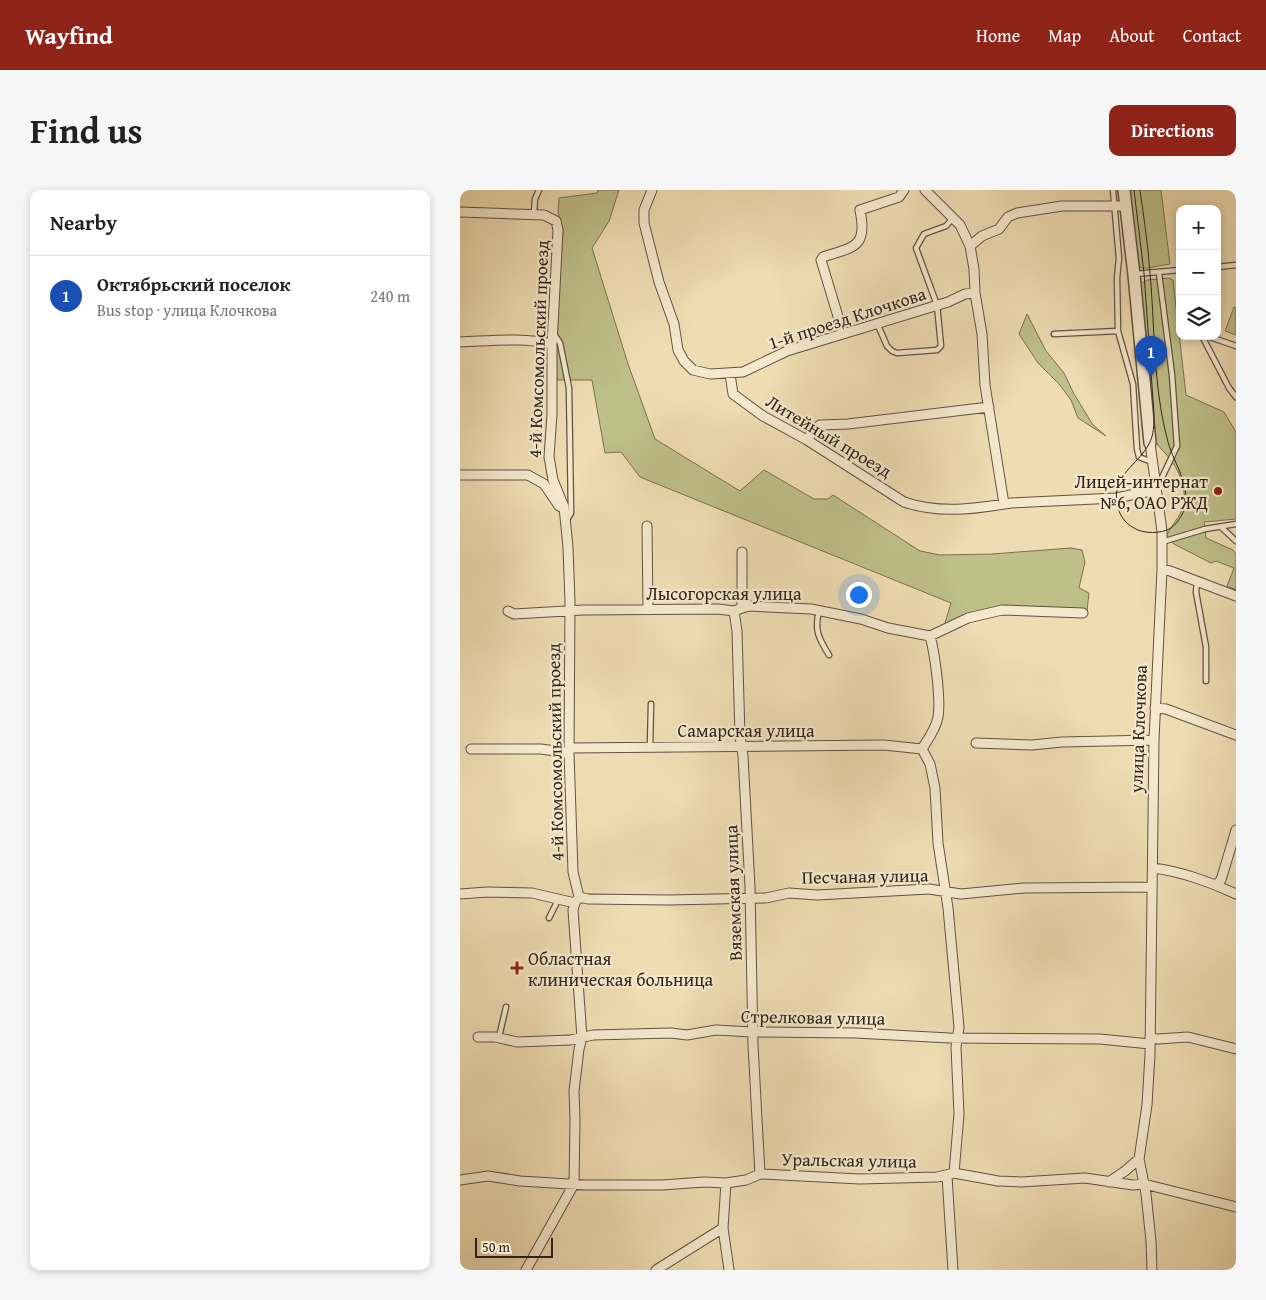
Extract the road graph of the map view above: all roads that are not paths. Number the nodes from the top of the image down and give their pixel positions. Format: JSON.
{"nodes":[{"id":1,"x":539,"y":190,"type":"edge"},
{"id":2,"x":652,"y":190,"type":"edge"},
{"id":3,"x":904,"y":190,"type":"edge"},
{"id":4,"x":925,"y":190,"type":"edge"},
{"id":5,"x":1113,"y":190,"type":"edge"},
{"id":6,"x":1124,"y":190,"type":"edge"},
{"id":7,"x":1121,"y":206,"type":"junction"},
{"id":8,"x":460,"y":212,"type":"edge"},
{"id":9,"x":534,"y":213,"type":"junction"},
{"id":10,"x":953,"y":218,"type":"junction"},
{"id":11,"x":970,"y":246,"type":"junction"},
{"id":12,"x":1236,"y":265,"type":"edge"},
{"id":13,"x":1221,"y":267,"type":"edge"},
{"id":14,"x":1176,"y":270,"type":"edge"},
{"id":15,"x":1159,"y":272,"type":"junction"},
{"id":16,"x":1134,"y":275,"type":"junction"},
{"id":17,"x":975,"y":293,"type":"junction"},
{"id":18,"x":937,"y":305,"type":"junction"},
{"id":19,"x":877,"y":323,"type":"junction"},
{"id":20,"x":1118,"y":332,"type":"junction"},
{"id":21,"x":554,"y":333,"type":"junction"},
{"id":22,"x":843,"y":333,"type":"junction"},
{"id":23,"x":1054,"y":334,"type":"dead end"},
{"id":24,"x":1204,"y":340,"type":"edge"},
{"id":25,"x":1219,"y":340,"type":"edge"},
{"id":26,"x":460,"y":342,"type":"edge"},
{"id":27,"x":552,"y":344,"type":"junction"},
{"id":28,"x":1236,"y":346,"type":"edge"},
{"id":29,"x":730,"y":374,"type":"junction"},
{"id":30,"x":1236,"y":397,"type":"edge"},
{"id":31,"x":988,"y":407,"type":"junction"},
{"id":32,"x":807,"y":440,"type":"junction"},
{"id":33,"x":1150,"y":443,"type":"joint"},
{"id":34,"x":1152,"y":462,"type":"junction"},
{"id":35,"x":460,"y":475,"type":"edge"},
{"id":36,"x":1156,"y":490,"type":"junction"},
{"id":37,"x":1004,"y":504,"type":"junction"},
{"id":38,"x":564,"y":507,"type":"junction"},
{"id":39,"x":566,"y":521,"type":"junction"},
{"id":40,"x":1236,"y":524,"type":"edge"},
{"id":41,"x":647,"y":526,"type":"dead end"},
{"id":42,"x":1221,"y":527,"type":"junction"},
{"id":43,"x":1162,"y":542,"type":"junction"},
{"id":44,"x":1236,"y":542,"type":"edge"},
{"id":45,"x":742,"y":552,"type":"dead end"},
{"id":46,"x":1162,"y":569,"type":"junction"},
{"id":47,"x":1197,"y":581,"type":"junction"},
{"id":48,"x":1236,"y":596,"type":"edge"},
{"id":49,"x":738,"y":609,"type":"junction"},
{"id":50,"x":648,"y":610,"type":"junction"},
{"id":51,"x":508,"y":611,"type":"dead end"},
{"id":52,"x":569,"y":611,"type":"junction"},
{"id":53,"x":819,"y":611,"type":"junction"},
{"id":54,"x":1082,"y":613,"type":"dead end"},
{"id":55,"x":930,"y":636,"type":"junction"},
{"id":56,"x":829,"y":655,"type":"dead end"},
{"id":57,"x":1206,"y":682,"type":"dead end"},
{"id":58,"x":651,"y":704,"type":"dead end"},
{"id":59,"x":1155,"y":708,"type":"junction"},
{"id":60,"x":1236,"y":735,"type":"edge"},
{"id":61,"x":1154,"y":740,"type":"junction"},
{"id":62,"x":976,"y":743,"type":"dead end"},
{"id":63,"x":650,"y":747,"type":"junction"},
{"id":64,"x":742,"y":747,"type":"junction"},
{"id":65,"x":471,"y":749,"type":"dead end"},
{"id":66,"x":922,"y":749,"type":"junction"},
{"id":67,"x":569,"y":750,"type":"junction"},
{"id":68,"x":1236,"y":830,"type":"edge"},
{"id":69,"x":1152,"y":868,"type":"junction"},
{"id":70,"x":1216,"y":885,"type":"junction"},
{"id":71,"x":1151,"y":886,"type":"junction"},
{"id":72,"x":946,"y":892,"type":"junction"},
{"id":73,"x":460,"y":894,"type":"edge"},
{"id":74,"x":1236,"y":894,"type":"edge"},
{"id":75,"x":750,"y":898,"type":"junction"},
{"id":76,"x":558,"y":900,"type":"junction"},
{"id":77,"x":577,"y":900,"type":"junction"},
{"id":78,"x":549,"y":918,"type":"dead end"},
{"id":79,"x":506,"y":1007,"type":"dead end"},
{"id":80,"x":752,"y":1032,"type":"junction"},
{"id":81,"x":478,"y":1037,"type":"dead end"},
{"id":82,"x":499,"y":1037,"type":"junction"},
{"id":83,"x":582,"y":1038,"type":"junction"},
{"id":84,"x":956,"y":1038,"type":"junction"},
{"id":85,"x":1150,"y":1041,"type":"junction"},
{"id":86,"x":1236,"y":1049,"type":"edge"},
{"id":87,"x":1139,"y":1159,"type":"junction"},
{"id":88,"x":760,"y":1174,"type":"junction"},
{"id":89,"x":950,"y":1174,"type":"junction"},
{"id":90,"x":460,"y":1180,"type":"edge"},
{"id":91,"x":1109,"y":1182,"type":"junction"},
{"id":92,"x":726,"y":1183,"type":"junction"},
{"id":93,"x":574,"y":1184,"type":"junction"},
{"id":94,"x":1144,"y":1184,"type":"junction"},
{"id":95,"x":1236,"y":1206,"type":"edge"},
{"id":96,"x":723,"y":1228,"type":"junction"},
{"id":97,"x":526,"y":1270,"type":"edge"},
{"id":98,"x":656,"y":1270,"type":"edge"},
{"id":99,"x":729,"y":1270,"type":"edge"},
{"id":100,"x":953,"y":1270,"type":"edge"},
{"id":101,"x":1152,"y":1270,"type":"edge"}],
"edges":[{"from":1,"to":9,"type":"lane"},
{"from":2,"to":29,"type":"street"},
{"from":3,"to":22,"type":"street"},
{"from":4,"to":10,"type":"street"},
{"from":5,"to":7,"type":"lane"},
{"from":6,"to":7,"type":"street","name":"улица Клочкова"},
{"from":7,"to":11,"type":"street"},
{"from":7,"to":16,"type":"street","name":"улица Клочкова"},
{"from":7,"to":20,"type":"lane"},
{"from":8,"to":9,"type":"street"},
{"from":9,"to":21,"type":"street","name":"4-й Комсомольский проезд"},
{"from":10,"to":11,"type":"street"},
{"from":10,"to":18,"type":"lane"},
{"from":11,"to":17,"type":"street"},
{"from":12,"to":13,"type":"lane"},
{"from":14,"to":15,"type":"lane"},
{"from":15,"to":16,"type":"lane"},
{"from":15,"to":36,"type":"lane"},
{"from":16,"to":33,"type":"street","name":"улица Клочкова"},
{"from":17,"to":18,"type":"street","name":"1-й проезд Клочкова"},
{"from":17,"to":31,"type":"street"},
{"from":18,"to":19,"type":"street","name":"1-й проезд Клочкова"},
{"from":18,"to":19,"type":"lane"},
{"from":19,"to":22,"type":"street","name":"1-й проезд Клочкова"},
{"from":20,"to":23,"type":"lane"},
{"from":20,"to":34,"type":"lane"},
{"from":21,"to":27,"type":"street","name":"4-й Комсомольский проезд"},
{"from":21,"to":39,"type":"lane"},
{"from":22,"to":29,"type":"street","name":"1-й проезд Клочкова"},
{"from":24,"to":30,"type":"lane"},
{"from":25,"to":28,"type":"lane"},
{"from":26,"to":27,"type":"street"},
{"from":27,"to":38,"type":"street","name":"4-й Комсомольский проезд"},
{"from":29,"to":32,"type":"street","name":"Литейный проезд"},
{"from":31,"to":32,"type":"street"},
{"from":31,"to":37,"type":"street"},
{"from":32,"to":37,"type":"street","name":"Литейный проезд"},
{"from":33,"to":34,"type":"street","name":"улица Клочкова"},
{"from":34,"to":36,"type":"street","name":"улица Клочкова"},
{"from":35,"to":38,"type":"street"},
{"from":36,"to":37,"type":"street","name":"Литейный проезд"},
{"from":36,"to":43,"type":"street","name":"улица Клочкова"},
{"from":38,"to":39,"type":"street","name":"4-й Комсомольский проезд"},
{"from":39,"to":52,"type":"street","name":"4-й Комсомольский проезд"},
{"from":40,"to":42,"type":"lane"},
{"from":41,"to":50,"type":"street"},
{"from":42,"to":43,"type":"lane"},
{"from":42,"to":44,"type":"lane"},
{"from":43,"to":46,"type":"street","name":"улица Клочкова"},
{"from":45,"to":49,"type":"street","name":"Вяземская улица"},
{"from":46,"to":47,"type":"street"},
{"from":46,"to":59,"type":"street","name":"улица Клочкова"},
{"from":47,"to":48,"type":"street"},
{"from":47,"to":57,"type":"lane"},
{"from":49,"to":50,"type":"street","name":"Лысогорская улица"},
{"from":49,"to":53,"type":"street","name":"Лысогорская улица"},
{"from":49,"to":64,"type":"street","name":"Вяземская улица"},
{"from":50,"to":52,"type":"street","name":"Лысогорская улица"},
{"from":51,"to":52,"type":"street","name":"Лысогорская улица"},
{"from":52,"to":67,"type":"street","name":"4-й Комсомольский проезд"},
{"from":53,"to":55,"type":"street","name":"Лысогорская улица"},
{"from":53,"to":56,"type":"lane"},
{"from":54,"to":55,"type":"street"},
{"from":55,"to":66,"type":"street"},
{"from":58,"to":63,"type":"lane"},
{"from":59,"to":60,"type":"street"},
{"from":59,"to":61,"type":"street","name":"улица Клочкова"},
{"from":61,"to":62,"type":"street"},
{"from":61,"to":69,"type":"street","name":"улица Клочкова"},
{"from":63,"to":64,"type":"street","name":"Самарская улица"},
{"from":63,"to":67,"type":"street","name":"Самарская улица"},
{"from":64,"to":66,"type":"street","name":"Самарская улица"},
{"from":64,"to":75,"type":"street","name":"Вяземская улица"},
{"from":65,"to":67,"type":"street","name":"Самарская улица"},
{"from":66,"to":72,"type":"street"},
{"from":67,"to":77,"type":"street","name":"4-й Комсомольский проезд"},
{"from":68,"to":70,"type":"street"},
{"from":69,"to":70,"type":"street"},
{"from":69,"to":71,"type":"street","name":"улица Клочкова"},
{"from":70,"to":74,"type":"street"},
{"from":71,"to":72,"type":"street","name":"Песчаная улица"},
{"from":71,"to":85,"type":"street","name":"улица Клочкова"},
{"from":72,"to":75,"type":"street","name":"Песчаная улица"},
{"from":72,"to":84,"type":"street"},
{"from":73,"to":76,"type":"street","name":"Песчаная улица"},
{"from":75,"to":77,"type":"street","name":"Песчаная улица"},
{"from":75,"to":80,"type":"street","name":"Вяземская улица"},
{"from":76,"to":77,"type":"street","name":"Песчаная улица"},
{"from":76,"to":78,"type":"lane"},
{"from":77,"to":83,"type":"street","name":"4-й Комсомольский проезд"},
{"from":79,"to":82,"type":"lane"},
{"from":80,"to":83,"type":"street","name":"Стрелковая улица"},
{"from":80,"to":84,"type":"street","name":"Стрелковая улица"},
{"from":80,"to":88,"type":"street","name":"Вяземская улица"},
{"from":81,"to":82,"type":"street","name":"Стрелковая улица"},
{"from":82,"to":83,"type":"street","name":"Стрелковая улица"},
{"from":83,"to":93,"type":"street","name":"4-й Комсомольский проезд"},
{"from":84,"to":85,"type":"street","name":"Стрелковая улица"},
{"from":84,"to":89,"type":"street"},
{"from":85,"to":86,"type":"street","name":"Стрелковая улица"},
{"from":85,"to":87,"type":"street","name":"улица Клочкова"},
{"from":87,"to":91,"type":"street"},
{"from":87,"to":94,"type":"street","name":"улица Клочкова"},
{"from":88,"to":89,"type":"street","name":"Уральская улица"},
{"from":88,"to":92,"type":"street","name":"Уральская улица"},
{"from":89,"to":91,"type":"street","name":"Уральская улица"},
{"from":89,"to":100,"type":"street"},
{"from":90,"to":93,"type":"street","name":"Уральская улица"},
{"from":91,"to":94,"type":"street","name":"Уральская улица"},
{"from":92,"to":93,"type":"street","name":"Уральская улица"},
{"from":92,"to":96,"type":"street"},
{"from":93,"to":97,"type":"street","name":"4-й Комсомольский проезд"},
{"from":94,"to":95,"type":"street","name":"Уральская улица"},
{"from":94,"to":101,"type":"street","name":"улица Клочкова"},
{"from":96,"to":98,"type":"street"},
{"from":96,"to":99,"type":"street"}]}
